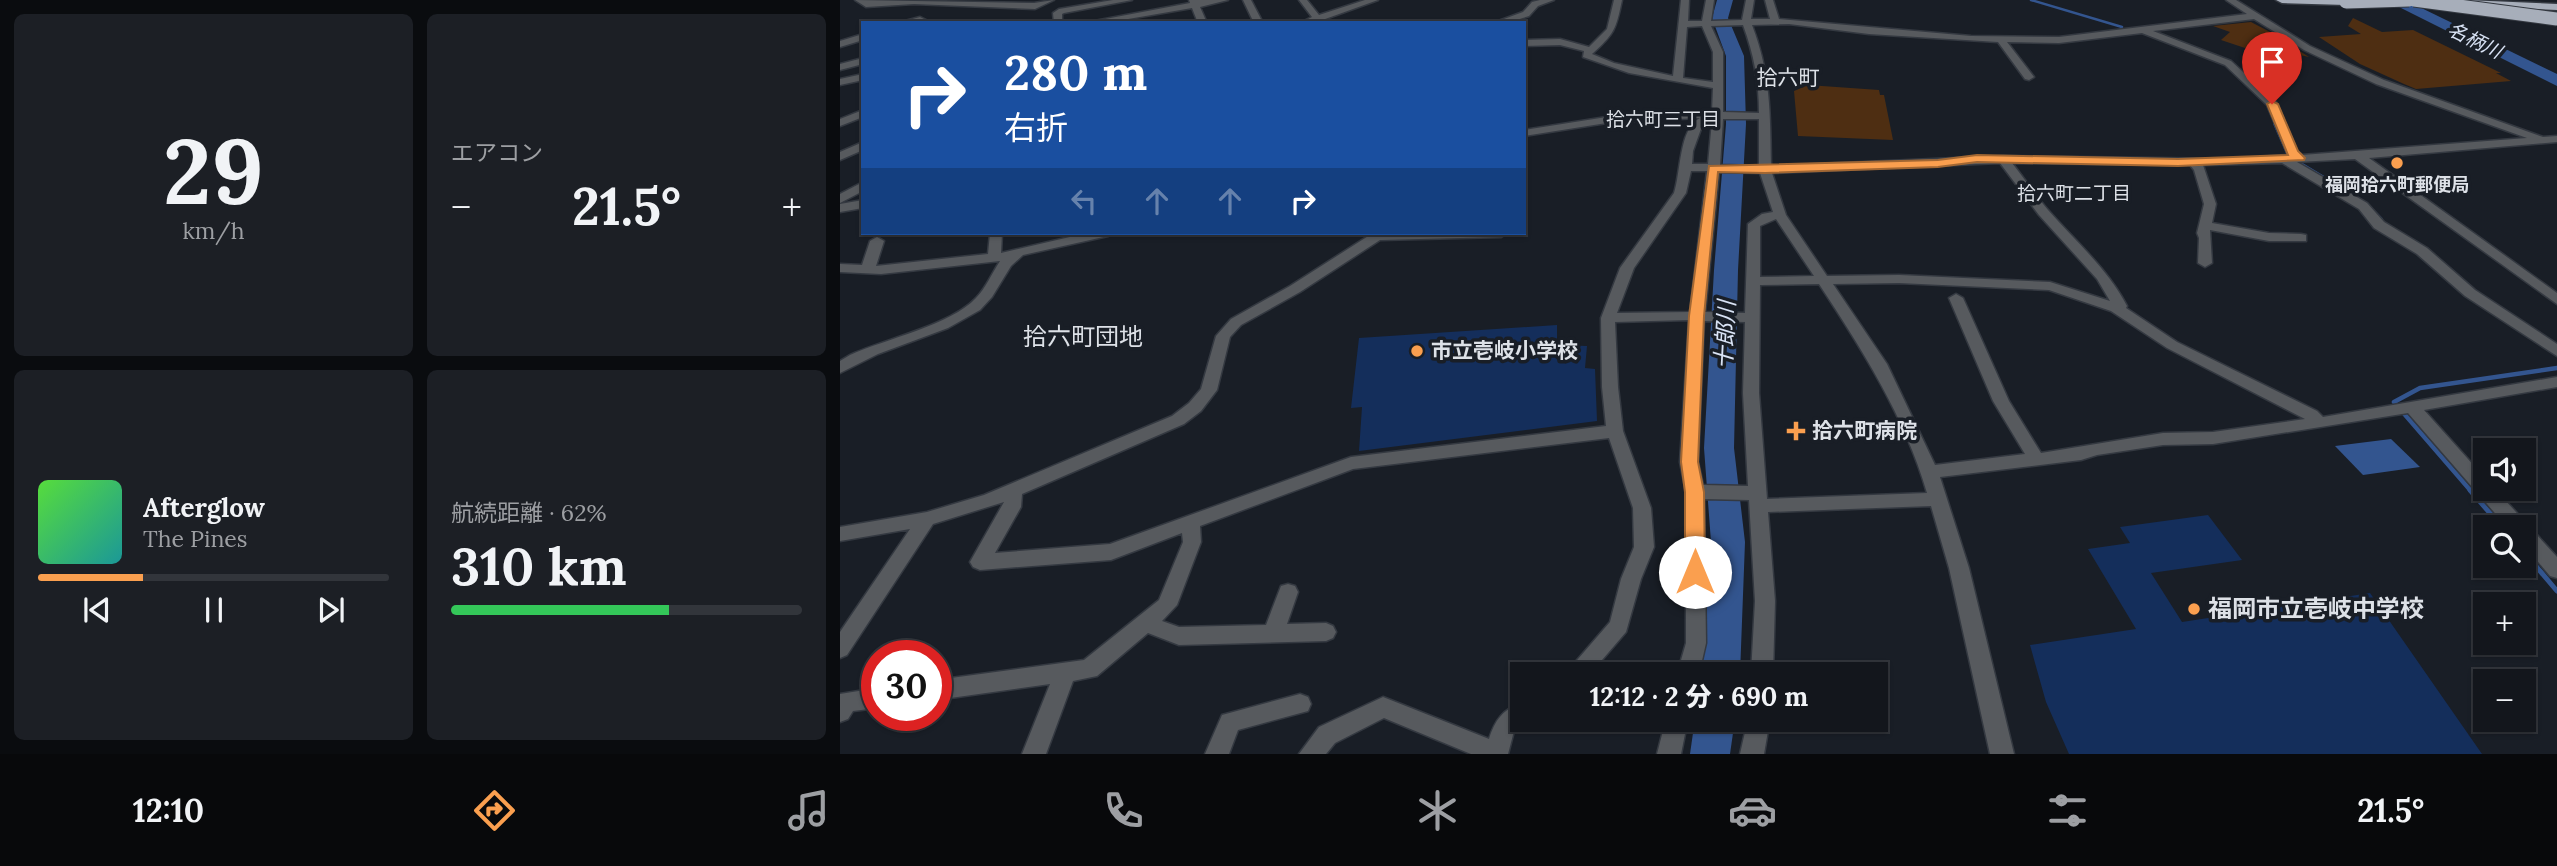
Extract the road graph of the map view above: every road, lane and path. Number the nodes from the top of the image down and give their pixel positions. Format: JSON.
{"nodes":[{"id":1,"x":861,"y":0,"type":"edge"},
{"id":2,"x":1050,"y":0,"type":"edge"},
{"id":3,"x":1128,"y":0,"type":"edge"},
{"id":4,"x":1135,"y":0,"type":"edge"},
{"id":5,"x":1224,"y":0,"type":"edge"},
{"id":6,"x":1247,"y":0,"type":"edge"},
{"id":7,"x":1303,"y":0,"type":"edge"},
{"id":8,"x":1374,"y":0,"type":"edge"},
{"id":9,"x":1550,"y":0,"type":"edge"},
{"id":10,"x":1618,"y":0,"type":"edge"},
{"id":11,"x":1685,"y":0,"type":"edge"},
{"id":12,"x":1710,"y":0,"type":"edge"},
{"id":13,"x":1750,"y":0,"type":"edge"},
{"id":14,"x":1769,"y":0,"type":"edge"},
{"id":15,"x":2230,"y":0,"type":"edge"},
{"id":16,"x":2282,"y":0,"type":"edge"},
{"id":17,"x":2383,"y":0,"type":"edge"},
{"id":18,"x":2412,"y":0,"type":"edge"},
{"id":19,"x":2457,"y":0,"type":"edge"},
{"id":20,"x":905,"y":1,"type":"edge"},
{"id":21,"x":950,"y":1,"type":"edge"},
{"id":22,"x":1359,"y":1,"type":"edge"},
{"id":23,"x":995,"y":2,"type":"edge"},
{"id":24,"x":1194,"y":2,"type":"edge"},
{"id":25,"x":2556,"y":11,"type":"edge"},
{"id":26,"x":2253,"y":16,"type":"junction"},
{"id":27,"x":1143,"y":18,"type":"edge"},
{"id":28,"x":1317,"y":18,"type":"junction"},
{"id":29,"x":1775,"y":20,"type":"junction"},
{"id":30,"x":1058,"y":21,"type":"edge"},
{"id":31,"x":1111,"y":21,"type":"edge"},
{"id":32,"x":1202,"y":21,"type":"edge"},
{"id":33,"x":1258,"y":21,"type":"edge"},
{"id":34,"x":1309,"y":21,"type":"edge"},
{"id":35,"x":1503,"y":21,"type":"edge"},
{"id":36,"x":1741,"y":21,"type":"junction"},
{"id":37,"x":1706,"y":23,"type":"junction"},
{"id":38,"x":1685,"y":24,"type":"junction"},
{"id":39,"x":2144,"y":30,"type":"junction"},
{"id":40,"x":861,"y":38,"type":"edge"},
{"id":41,"x":2000,"y":39,"type":"junction"},
{"id":42,"x":1526,"y":43,"type":"edge"},
{"id":43,"x":840,"y":44,"type":"edge"},
{"id":44,"x":1591,"y":50,"type":"junction"},
{"id":45,"x":861,"y":62,"type":"edge"},
{"id":46,"x":840,"y":67,"type":"edge"},
{"id":47,"x":861,"y":77,"type":"edge"},
{"id":48,"x":2029,"y":77,"type":"dead end"},
{"id":49,"x":1678,"y":79,"type":"junction"},
{"id":50,"x":840,"y":82,"type":"edge"},
{"id":51,"x":1718,"y":86,"type":"junction"},
{"id":52,"x":840,"y":108,"type":"edge"},
{"id":53,"x":861,"y":112,"type":"edge"},
{"id":54,"x":861,"y":113,"type":"edge"},
{"id":55,"x":1713,"y":115,"type":"junction"},
{"id":56,"x":1764,"y":116,"type":"junction"},
{"id":57,"x":840,"y":123,"type":"edge"},
{"id":58,"x":1526,"y":133,"type":"edge"},
{"id":59,"x":2557,"y":139,"type":"edge"},
{"id":60,"x":2543,"y":140,"type":"junction"},
{"id":61,"x":861,"y":146,"type":"edge"},
{"id":62,"x":2358,"y":155,"type":"junction"},
{"id":63,"x":840,"y":157,"type":"edge"},
{"id":64,"x":2300,"y":158,"type":"junction"},
{"id":65,"x":2003,"y":159,"type":"junction"},
{"id":66,"x":2285,"y":159,"type":"junction"},
{"id":67,"x":2194,"y":163,"type":"junction"},
{"id":68,"x":1685,"y":167,"type":"junction"},
{"id":69,"x":1713,"y":168,"type":"junction"},
{"id":70,"x":1765,"y":170,"type":"junction"},
{"id":71,"x":861,"y":187,"type":"edge"},
{"id":72,"x":840,"y":199,"type":"edge"},
{"id":73,"x":861,"y":204,"type":"edge"},
{"id":74,"x":840,"y":208,"type":"edge"},
{"id":75,"x":1780,"y":215,"type":"junction"},
{"id":76,"x":2204,"y":225,"type":"junction"},
{"id":77,"x":996,"y":235,"type":"edge"},
{"id":78,"x":1093,"y":235,"type":"edge"},
{"id":79,"x":1377,"y":235,"type":"edge"},
{"id":80,"x":1382,"y":235,"type":"edge"},
{"id":81,"x":1444,"y":235,"type":"edge"},
{"id":82,"x":2301,"y":238,"type":"dead end"},
{"id":83,"x":877,"y":242,"type":"dead end"},
{"id":84,"x":1001,"y":257,"type":"junction"},
{"id":85,"x":2205,"y":263,"type":"dead end"},
{"id":86,"x":840,"y":268,"type":"edge"},
{"id":87,"x":868,"y":270,"type":"junction"},
{"id":88,"x":1752,"y":281,"type":"junction"},
{"id":89,"x":1822,"y":282,"type":"junction"},
{"id":90,"x":1956,"y":298,"type":"dead end"},
{"id":91,"x":2557,"y":300,"type":"edge"},
{"id":92,"x":2116,"y":308,"type":"junction"},
{"id":93,"x":1699,"y":316,"type":"junction"},
{"id":94,"x":1608,"y":318,"type":"junction"},
{"id":95,"x":1747,"y":318,"type":"junction"},
{"id":96,"x":2557,"y":351,"type":"edge"},
{"id":97,"x":840,"y":368,"type":"edge"},
{"id":98,"x":2557,"y":382,"type":"edge"},
{"id":99,"x":2412,"y":407,"type":"junction"},
{"id":100,"x":2320,"y":423,"type":"junction"},
{"id":101,"x":1615,"y":431,"type":"junction"},
{"id":102,"x":2036,"y":459,"type":"junction"},
{"id":103,"x":1930,"y":472,"type":"junction"},
{"id":104,"x":1014,"y":489,"type":"junction"},
{"id":105,"x":1695,"y":492,"type":"junction"},
{"id":106,"x":1940,"y":499,"type":"junction"},
{"id":107,"x":1757,"y":500,"type":"junction"},
{"id":108,"x":2507,"y":515,"type":"edge"},
{"id":109,"x":927,"y":519,"type":"junction"},
{"id":110,"x":1191,"y":525,"type":"junction"},
{"id":111,"x":840,"y":534,"type":"edge"},
{"id":112,"x":2536,"y":546,"type":"edge"},
{"id":113,"x":2557,"y":570,"type":"edge"},
{"id":114,"x":1288,"y":592,"type":"dead end"},
{"id":115,"x":1146,"y":623,"type":"junction"},
{"id":116,"x":1326,"y":632,"type":"dead end"},
{"id":117,"x":1273,"y":634,"type":"junction"},
{"id":118,"x":840,"y":649,"type":"edge"},
{"id":119,"x":1587,"y":662,"type":"edge"},
{"id":120,"x":1691,"y":662,"type":"edge"},
{"id":121,"x":1762,"y":662,"type":"edge"},
{"id":122,"x":1065,"y":673,"type":"junction"},
{"id":123,"x":952,"y":688,"type":"edge"},
{"id":124,"x":861,"y":700,"type":"edge"},
{"id":125,"x":1300,"y":704,"type":"dead end"},
{"id":126,"x":840,"y":712,"type":"edge"},
{"id":127,"x":1510,"y":721,"type":"edge"},
{"id":128,"x":1674,"y":732,"type":"edge"},
{"id":129,"x":1756,"y":732,"type":"edge"},
{"id":130,"x":1034,"y":754,"type":"edge"},
{"id":131,"x":1217,"y":754,"type":"edge"},
{"id":132,"x":1311,"y":754,"type":"edge"},
{"id":133,"x":1496,"y":754,"type":"edge"},
{"id":134,"x":1669,"y":754,"type":"edge"},
{"id":135,"x":1752,"y":754,"type":"edge"},
{"id":136,"x":2002,"y":754,"type":"edge"}],
"edges":[{"from":1,"to":20,"type":"street"},
{"from":2,"to":23,"type":"street"},
{"from":3,"to":30,"type":"street"},
{"from":4,"to":27,"type":"street"},
{"from":5,"to":24,"type":"street"},
{"from":6,"to":33,"type":"street"},
{"from":7,"to":28,"type":"street"},
{"from":8,"to":22,"type":"street"},
{"from":9,"to":35,"type":"street"},
{"from":10,"to":44,"type":"street"},
{"from":11,"to":38,"type":"street"},
{"from":12,"to":37,"type":"street"},
{"from":13,"to":36,"type":"street"},
{"from":14,"to":29,"type":"street"},
{"from":15,"to":26,"type":"street"},
{"from":16,"to":18,"type":"highway","bridge":true},
{"from":17,"to":18,"type":"highway","bridge":true},
{"from":18,"to":25,"type":"highway","bridge":true},
{"from":19,"to":25,"type":"highway","bridge":true},
{"from":20,"to":21,"type":"street"},
{"from":21,"to":23,"type":"street"},
{"from":22,"to":28,"type":"street"},
{"from":24,"to":27,"type":"street"},
{"from":24,"to":32,"type":"street"},
{"from":26,"to":39,"type":"street"},
{"from":26,"to":60,"type":"street"},
{"from":27,"to":31,"type":"street"},
{"from":28,"to":34,"type":"street"},
{"from":29,"to":36,"type":"street"},
{"from":29,"to":41,"type":"street"},
{"from":36,"to":37,"type":"street"},
{"from":36,"to":56,"type":"street"},
{"from":37,"to":38,"type":"street"},
{"from":37,"to":51,"type":"street"},
{"from":38,"to":49,"type":"street"},
{"from":39,"to":41,"type":"street"},
{"from":39,"to":64,"type":"street"},
{"from":40,"to":43,"type":"street"},
{"from":41,"to":48,"type":"street"},
{"from":42,"to":44,"type":"street"},
{"from":44,"to":49,"type":"street"},
{"from":45,"to":46,"type":"street"},
{"from":47,"to":50,"type":"street"},
{"from":49,"to":51,"type":"street"},
{"from":51,"to":55,"type":"street"},
{"from":52,"to":53,"type":"street"},
{"from":54,"to":57,"type":"street"},
{"from":55,"to":56,"type":"street"},
{"from":55,"to":58,"type":"street"},
{"from":55,"to":68,"type":"street"},
{"from":55,"to":69,"type":"street"},
{"from":56,"to":70,"type":"street"},
{"from":59,"to":60,"type":"street"},
{"from":60,"to":62,"type":"street"},
{"from":61,"to":63,"type":"street"},
{"from":62,"to":64,"type":"street"},
{"from":62,"to":91,"type":"street"},
{"from":64,"to":66,"type":"street"},
{"from":65,"to":67,"type":"street"},
{"from":65,"to":70,"type":"street"},
{"from":65,"to":92,"type":"street"},
{"from":66,"to":67,"type":"street"},
{"from":66,"to":96,"type":"street"},
{"from":67,"to":76,"type":"street"},
{"from":68,"to":69,"type":"street"},
{"from":68,"to":94,"type":"street"},
{"from":69,"to":70,"type":"street"},
{"from":69,"to":93,"type":"street"},
{"from":70,"to":75,"type":"street"},
{"from":71,"to":72,"type":"street"},
{"from":73,"to":74,"type":"street"},
{"from":75,"to":88,"type":"street"},
{"from":75,"to":89,"type":"street"},
{"from":76,"to":82,"type":"street"},
{"from":76,"to":85,"type":"street"},
{"from":77,"to":84,"type":"street"},
{"from":78,"to":84,"type":"street"},
{"from":79,"to":104,"type":"street"},
{"from":80,"to":81,"type":"street"},
{"from":83,"to":87,"type":"street"},
{"from":84,"to":87,"type":"street"},
{"from":84,"to":97,"type":"street"},
{"from":86,"to":87,"type":"street"},
{"from":88,"to":89,"type":"street"},
{"from":88,"to":95,"type":"street"},
{"from":89,"to":92,"type":"street"},
{"from":89,"to":103,"type":"street"},
{"from":90,"to":102,"type":"street"},
{"from":92,"to":100,"type":"street"},
{"from":93,"to":94,"type":"street"},
{"from":93,"to":95,"type":"street"},
{"from":93,"to":105,"type":"street"},
{"from":94,"to":101,"type":"street"},
{"from":95,"to":107,"type":"street"},
{"from":98,"to":99,"type":"street"},
{"from":99,"to":100,"type":"street"},
{"from":99,"to":108,"type":"street"},
{"from":100,"to":102,"type":"street"},
{"from":101,"to":110,"type":"street"},
{"from":101,"to":119,"type":"street"},
{"from":102,"to":103,"type":"street"},
{"from":103,"to":106,"type":"street"},
{"from":104,"to":109,"type":"street"},
{"from":104,"to":110,"type":"street"},
{"from":105,"to":107,"type":"street"},
{"from":105,"to":120,"type":"street"},
{"from":106,"to":107,"type":"street"},
{"from":106,"to":136,"type":"street"},
{"from":107,"to":121,"type":"street"},
{"from":109,"to":111,"type":"street"},
{"from":109,"to":118,"type":"street"},
{"from":110,"to":115,"type":"street"},
{"from":112,"to":113,"type":"street"},
{"from":114,"to":117,"type":"street"},
{"from":115,"to":117,"type":"street"},
{"from":115,"to":122,"type":"street"},
{"from":116,"to":117,"type":"street"},
{"from":122,"to":123,"type":"street"},
{"from":122,"to":130,"type":"street"},
{"from":124,"to":126,"type":"street"},
{"from":125,"to":131,"type":"street"},
{"from":127,"to":133,"type":"street"},
{"from":128,"to":134,"type":"street"},
{"from":129,"to":135,"type":"street"},
{"from":132,"to":133,"type":"street"}]}
